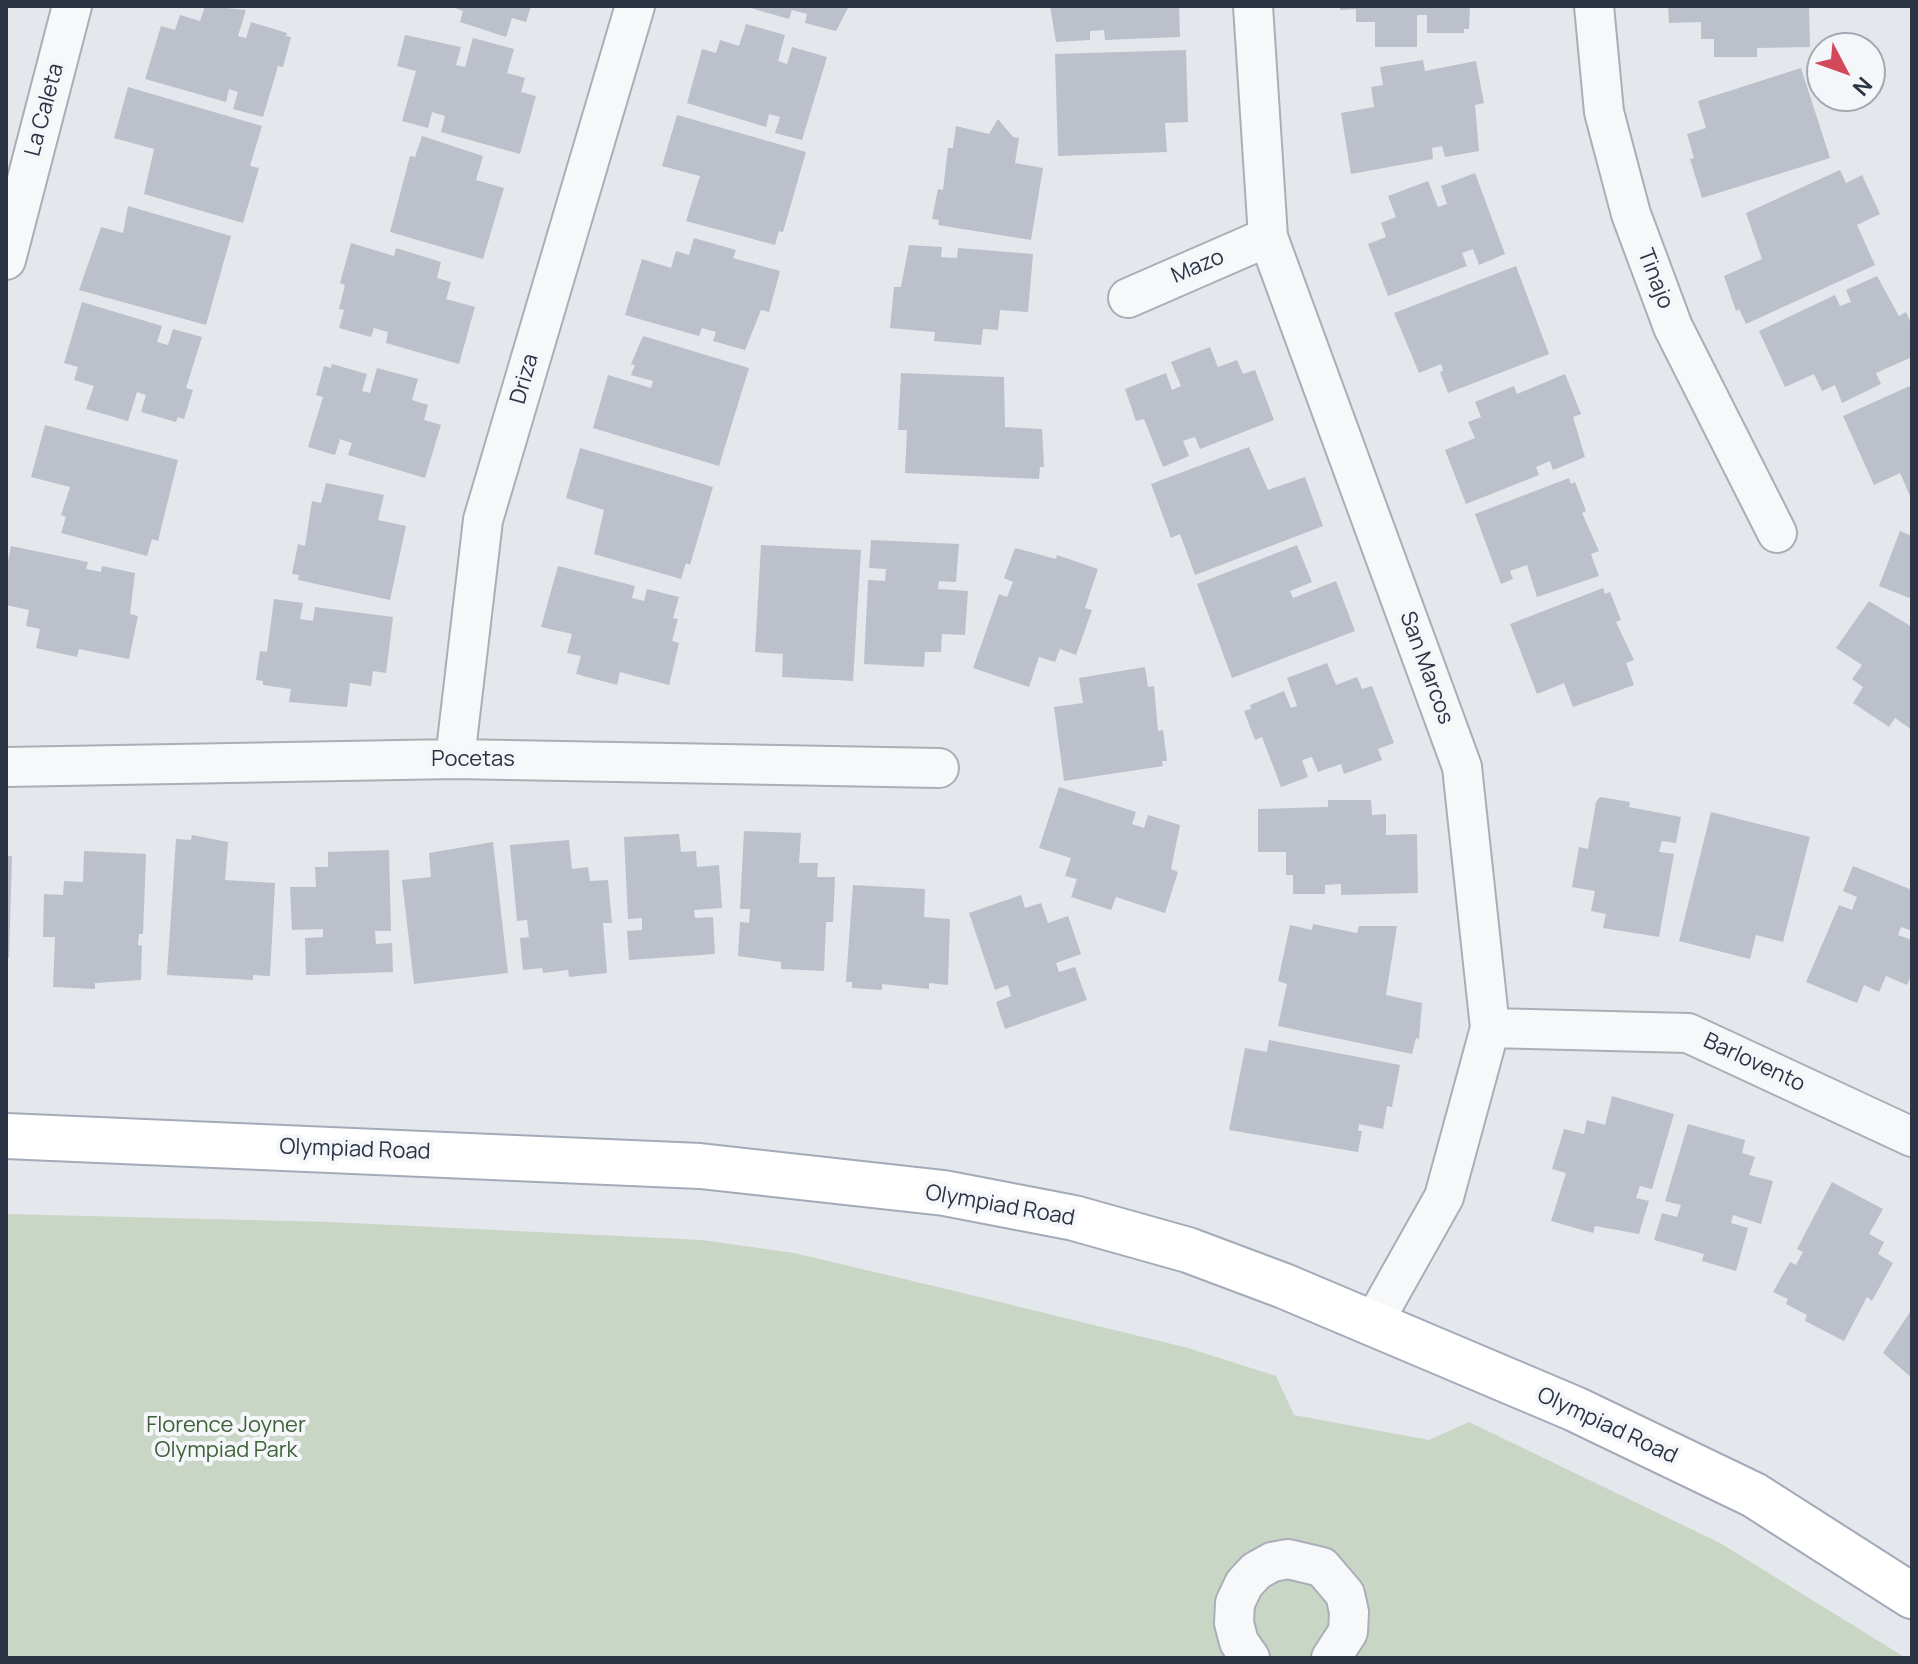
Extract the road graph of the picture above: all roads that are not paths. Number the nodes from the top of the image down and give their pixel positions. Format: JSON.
{"nodes":[{"id":1,"x":72,"y":6,"type":"edge"},
{"id":2,"x":635,"y":6,"type":"edge"},
{"id":3,"x":1253,"y":6,"type":"edge"},
{"id":4,"x":1594,"y":6,"type":"edge"},
{"id":5,"x":1268,"y":237,"type":"junction"},
{"id":6,"x":6,"y":260,"type":"edge"},
{"id":7,"x":1128,"y":298,"type":"dead end"},
{"id":8,"x":1777,"y":533,"type":"dead end"},
{"id":9,"x":455,"y":759,"type":"junction"},
{"id":10,"x":6,"y":767,"type":"edge"},
{"id":11,"x":939,"y":768,"type":"dead end"},
{"id":12,"x":1490,"y":1028,"type":"junction"},
{"id":13,"x":6,"y":1136,"type":"edge"},
{"id":14,"x":1912,"y":1137,"type":"edge"},
{"id":15,"x":1372,"y":1325,"type":"junction"},
{"id":16,"x":1912,"y":1596,"type":"edge"},
{"id":17,"x":1250,"y":1658,"type":"edge"},
{"id":18,"x":1331,"y":1658,"type":"edge"}],
"edges":[{"from":1,"to":6,"type":"street","name":"La Caleta"},
{"from":2,"to":9,"type":"street","name":"Driza"},
{"from":3,"to":5,"type":"street","name":"San Marcos"},
{"from":4,"to":8,"type":"street","name":"Tinajo"},
{"from":5,"to":7,"type":"street","name":"Mazo"},
{"from":5,"to":12,"type":"street","name":"San Marcos"},
{"from":9,"to":10,"type":"street","name":"Pocetas"},
{"from":9,"to":11,"type":"street","name":"Pocetas"},
{"from":12,"to":14,"type":"street","name":"Barlovento"},
{"from":12,"to":15,"type":"street","name":"San Marcos"},
{"from":13,"to":15,"type":"main road","name":"Olympiad Road"},
{"from":15,"to":16,"type":"main road","name":"Olympiad Road"},
{"from":17,"to":18,"type":"street"}]}
